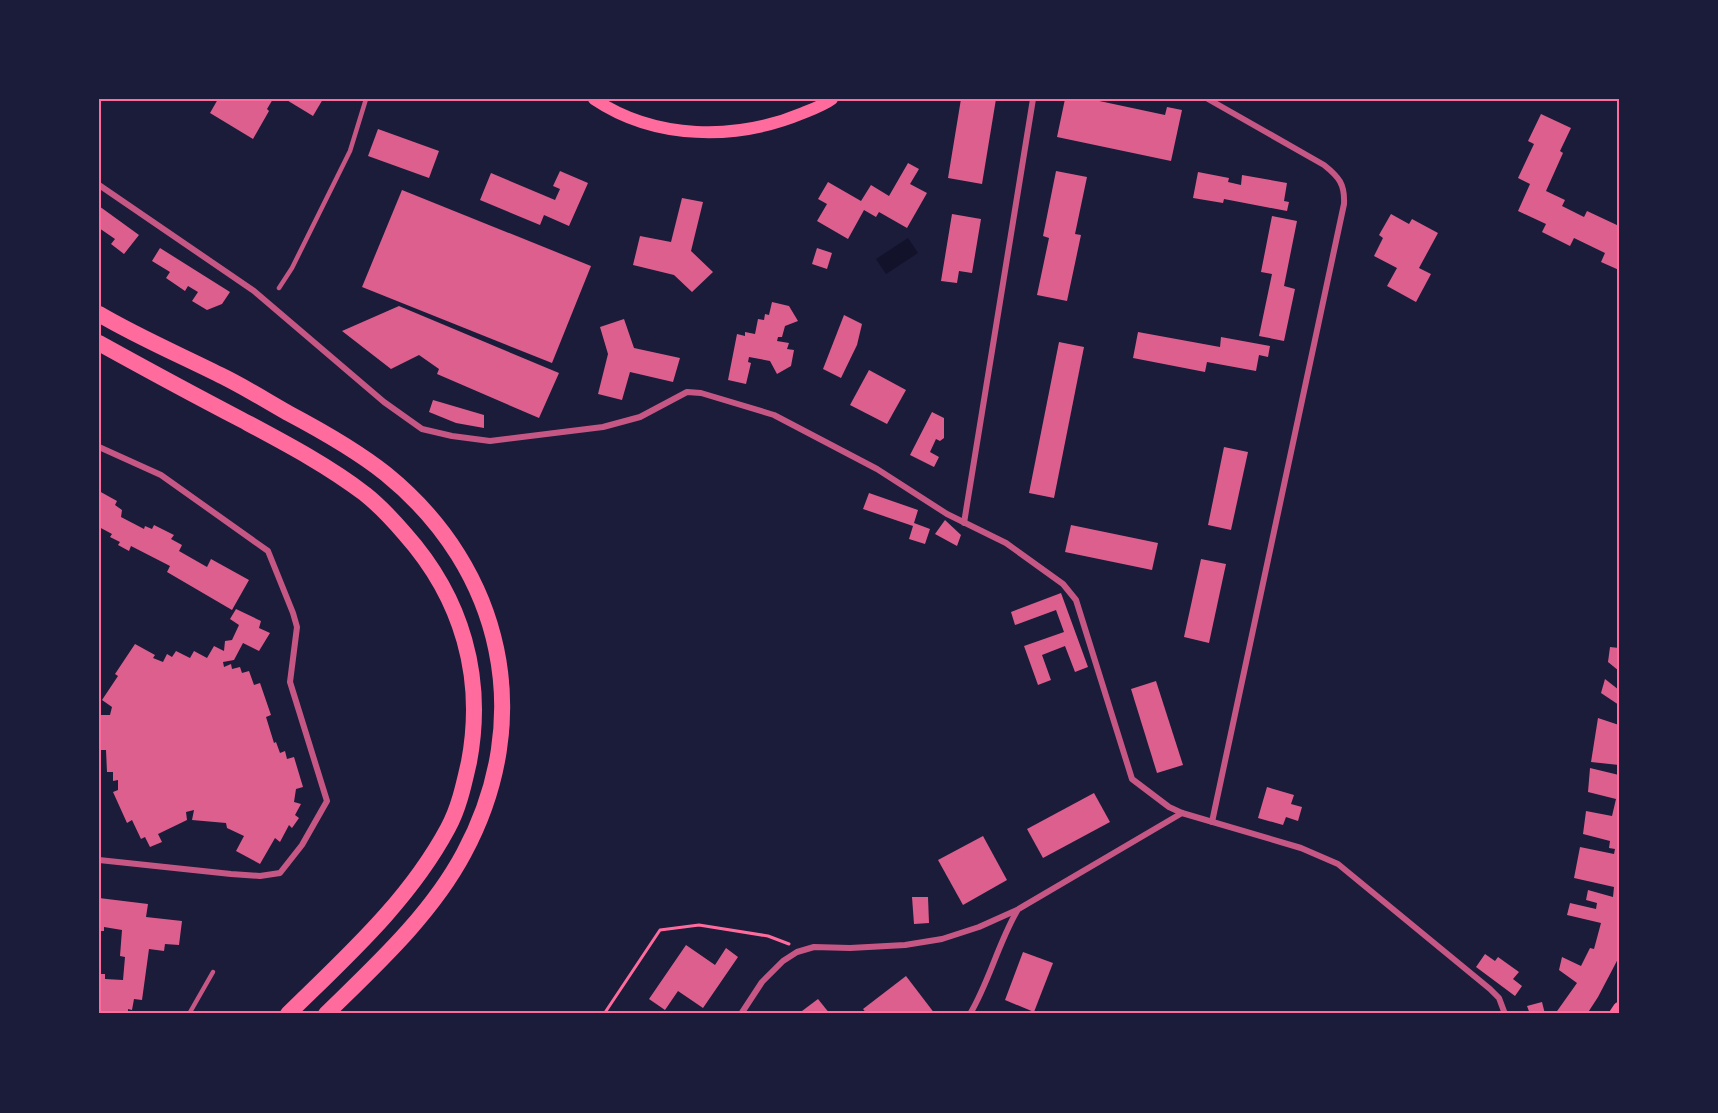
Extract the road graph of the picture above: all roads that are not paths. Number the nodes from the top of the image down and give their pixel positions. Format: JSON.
{"nodes":[{"id":1,"x":366,"y":99,"type":"edge"},
{"id":2,"x":594,"y":99,"type":"edge"},
{"id":3,"x":832,"y":99,"type":"edge"},
{"id":4,"x":1034,"y":99,"type":"edge"},
{"id":5,"x":1208,"y":99,"type":"edge"},
{"id":6,"x":99,"y":185,"type":"edge"},
{"id":7,"x":279,"y":288,"type":"dead end"},
{"id":8,"x":99,"y":314,"type":"edge"},
{"id":9,"x":99,"y":342,"type":"edge"},
{"id":10,"x":99,"y":447,"type":"edge"},
{"id":11,"x":964,"y":523,"type":"junction"},
{"id":12,"x":1182,"y":813,"type":"junction"},
{"id":13,"x":1212,"y":822,"type":"junction"},
{"id":14,"x":99,"y":860,"type":"edge"},
{"id":15,"x":1017,"y":910,"type":"junction"},
{"id":16,"x":213,"y":972,"type":"dead end"},
{"id":17,"x":1619,"y":1008,"type":"edge"},
{"id":18,"x":189,"y":1014,"type":"edge"},
{"id":19,"x":288,"y":1014,"type":"edge"},
{"id":20,"x":326,"y":1014,"type":"edge"},
{"id":21,"x":741,"y":1014,"type":"edge"},
{"id":22,"x":970,"y":1014,"type":"edge"},
{"id":23,"x":1505,"y":1014,"type":"edge"},
{"id":24,"x":1615,"y":1014,"type":"edge"}],
"edges":[{"from":1,"to":7,"type":"lane"},
{"from":2,"to":3,"type":"main road"},
{"from":4,"to":11,"type":"street"},
{"from":5,"to":13,"type":"street"},
{"from":6,"to":11,"type":"street"},
{"from":8,"to":20,"type":"highway"},
{"from":9,"to":19,"type":"highway"},
{"from":10,"to":14,"type":"street"},
{"from":11,"to":12,"type":"street"},
{"from":12,"to":13,"type":"street"},
{"from":12,"to":15,"type":"street"},
{"from":13,"to":23,"type":"street"},
{"from":15,"to":21,"type":"street"},
{"from":15,"to":22,"type":"street"},
{"from":16,"to":18,"type":"lane"},
{"from":17,"to":24,"type":"main road"}]}
